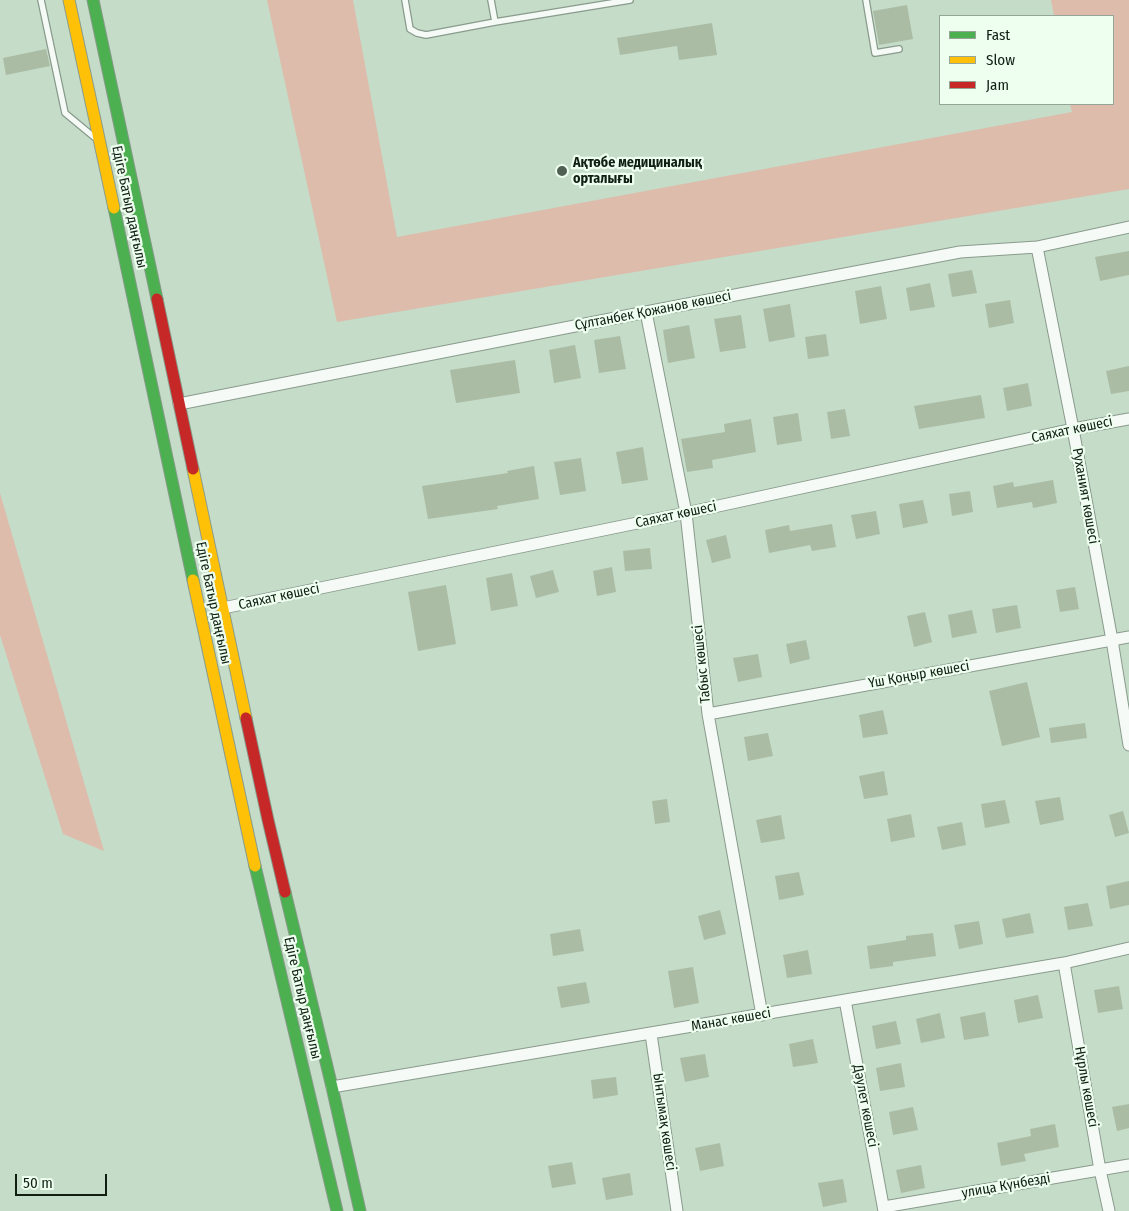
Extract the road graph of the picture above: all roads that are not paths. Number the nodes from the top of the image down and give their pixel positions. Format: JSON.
{"nodes":[{"id":1,"x":41,"y":0,"type":"edge"},
{"id":2,"x":69,"y":0,"type":"edge"},
{"id":3,"x":93,"y":0,"type":"edge"},
{"id":4,"x":405,"y":0,"type":"edge"},
{"id":5,"x":491,"y":0,"type":"edge"},
{"id":6,"x":630,"y":0,"type":"edge"},
{"id":7,"x":866,"y":0,"type":"edge"},
{"id":8,"x":494,"y":22,"type":"junction"},
{"id":9,"x":899,"y":49,"type":"dead end"},
{"id":10,"x":99,"y":141,"type":"junction"},
{"id":11,"x":1129,"y":228,"type":"edge"},
{"id":12,"x":1037,"y":247,"type":"junction"},
{"id":13,"x":646,"y":312,"type":"junction"},
{"id":14,"x":179,"y":404,"type":"junction"},
{"id":15,"x":1129,"y":418,"type":"edge"},
{"id":16,"x":1072,"y":429,"type":"junction"},
{"id":17,"x":686,"y":513,"type":"junction"},
{"id":18,"x":223,"y":608,"type":"junction"},
{"id":19,"x":1129,"y":637,"type":"edge"},
{"id":20,"x":1112,"y":640,"type":"junction"},
{"id":21,"x":1125,"y":699,"type":"edge"},
{"id":22,"x":708,"y":714,"type":"junction"},
{"id":23,"x":1129,"y":745,"type":"edge"},
{"id":24,"x":1129,"y":948,"type":"edge"},
{"id":25,"x":1064,"y":963,"type":"junction"},
{"id":26,"x":845,"y":1000,"type":"junction"},
{"id":27,"x":762,"y":1014,"type":"junction"},
{"id":28,"x":651,"y":1034,"type":"junction"},
{"id":29,"x":332,"y":1087,"type":"junction"},
{"id":30,"x":1129,"y":1165,"type":"edge"},
{"id":31,"x":1100,"y":1170,"type":"junction"},
{"id":32,"x":884,"y":1209,"type":"edge"},
{"id":33,"x":337,"y":1211,"type":"edge"},
{"id":34,"x":360,"y":1211,"type":"edge"},
{"id":35,"x":677,"y":1211,"type":"edge"},
{"id":36,"x":1109,"y":1211,"type":"edge"}],
"edges":[{"from":1,"to":10,"type":"lane"},
{"from":2,"to":10,"type":"main road","name":"Едіге Батыр даңғылы"},
{"from":3,"to":14,"type":"main road","name":"Едіге Батыр даңғылы"},
{"from":4,"to":8,"type":"lane"},
{"from":5,"to":8,"type":"lane"},
{"from":6,"to":8,"type":"lane"},
{"from":7,"to":9,"type":"lane"},
{"from":10,"to":33,"type":"main road","name":"Едіге Батыр даңғылы"},
{"from":11,"to":12,"type":"street","name":"Сұлтанбек Қожанов көшесі"},
{"from":12,"to":13,"type":"street","name":"Сұлтанбек Қожанов көшесі"},
{"from":12,"to":16,"type":"street","name":"Руханият көшесі"},
{"from":13,"to":14,"type":"street","name":"Сұлтанбек Қожанов көшесі"},
{"from":13,"to":17,"type":"street","name":"Табыс көшесі"},
{"from":14,"to":18,"type":"main road","name":"Едіге Батыр даңғылы"},
{"from":15,"to":16,"type":"street","name":"Саяхат көшесі"},
{"from":16,"to":17,"type":"street","name":"Саяхат көшесі"},
{"from":16,"to":20,"type":"street","name":"Руханият көшесі"},
{"from":17,"to":18,"type":"street","name":"Саяхат көшесі"},
{"from":17,"to":22,"type":"street","name":"Табыс көшесі"},
{"from":18,"to":29,"type":"main road","name":"Едіге Батыр даңғылы"},
{"from":19,"to":20,"type":"street","name":"Үш Қоңыр көшесі"},
{"from":20,"to":21,"type":"street","name":"Руханият көшесі"},
{"from":20,"to":22,"type":"street","name":"Үш Қоңыр көшесі"},
{"from":21,"to":23,"type":"street","name":"Руханият көшесі"},
{"from":22,"to":27,"type":"street","name":"Табыс көшесі"},
{"from":24,"to":25,"type":"street","name":"Манас көшесі"},
{"from":25,"to":26,"type":"street","name":"Манас көшесі"},
{"from":25,"to":31,"type":"street","name":"Нұрлы көшесі"},
{"from":26,"to":27,"type":"street","name":"Манас көшесі"},
{"from":26,"to":32,"type":"street","name":"Дәулет көшесі"},
{"from":27,"to":28,"type":"street","name":"Манас көшесі"},
{"from":28,"to":29,"type":"street","name":"Манас көшесі"},
{"from":28,"to":35,"type":"street","name":"Ынтымақ көшесі"},
{"from":29,"to":34,"type":"main road","name":"Едіге Батыр даңғылы"},
{"from":30,"to":31,"type":"street","name":"улица Күнбезді"},
{"from":31,"to":32,"type":"street","name":"улица Күнбезді"},
{"from":31,"to":36,"type":"street","name":"Нұрлы көшесі"}]}
